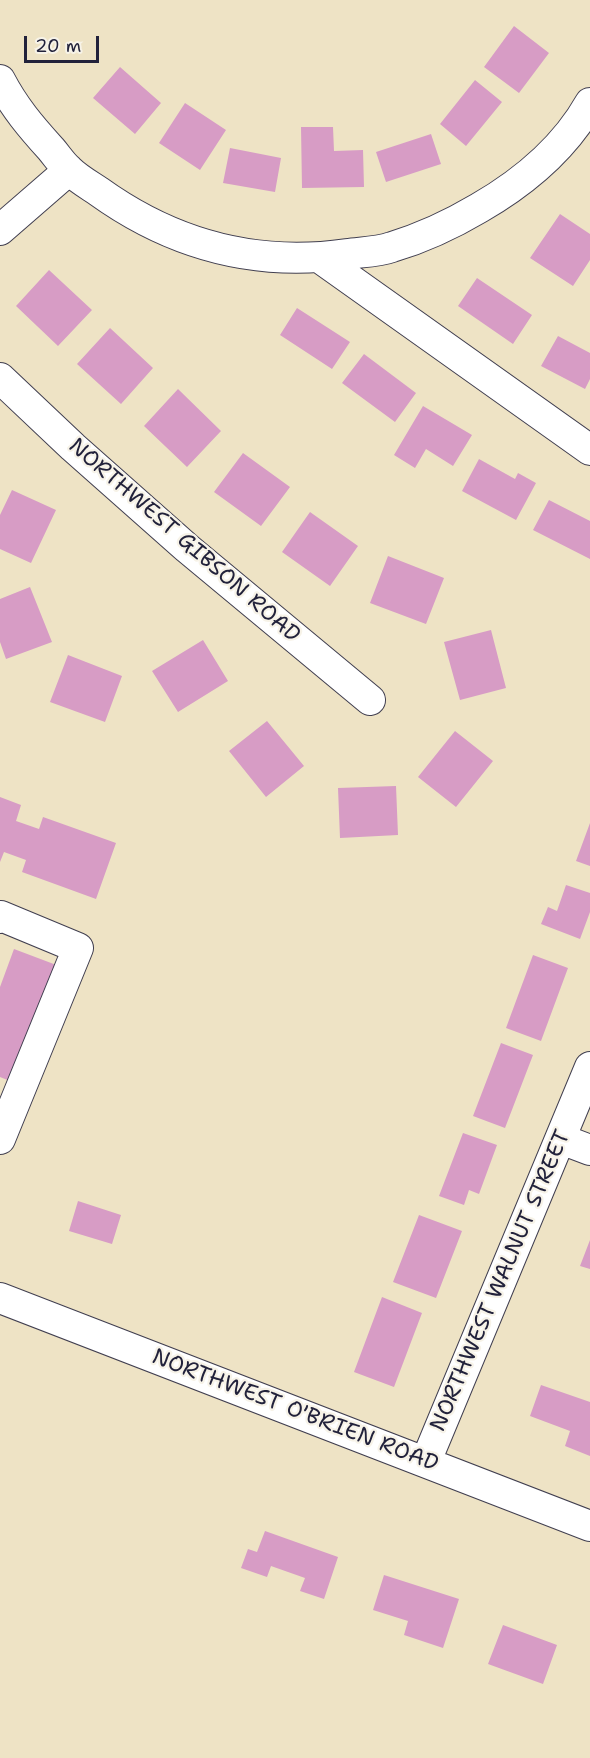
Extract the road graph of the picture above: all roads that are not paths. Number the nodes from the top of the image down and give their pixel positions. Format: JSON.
{"nodes":[{"id":1,"x":0,"y":80,"type":"edge"},
{"id":2,"x":590,"y":103,"type":"edge"},
{"id":3,"x":69,"y":170,"type":"junction"},
{"id":4,"x":0,"y":230,"type":"edge"},
{"id":5,"x":320,"y":258,"type":"junction"},
{"id":6,"x":0,"y":378,"type":"edge"},
{"id":7,"x":590,"y":450,"type":"edge"},
{"id":8,"x":370,"y":700,"type":"dead end"},
{"id":9,"x":0,"y":918,"type":"edge"},
{"id":10,"x":590,"y":1067,"type":"edge"},
{"id":11,"x":7,"y":1104,"type":"edge"},
{"id":12,"x":0,"y":1139,"type":"edge"},
{"id":13,"x":561,"y":1139,"type":"junction"},
{"id":14,"x":590,"y":1150,"type":"edge"},
{"id":15,"x":0,"y":1298,"type":"edge"},
{"id":16,"x":426,"y":1461,"type":"junction"},
{"id":17,"x":590,"y":1526,"type":"edge"}],
"edges":[{"from":1,"to":3,"type":"street"},
{"from":2,"to":5,"type":"street"},
{"from":3,"to":4,"type":"street"},
{"from":3,"to":5,"type":"street"},
{"from":5,"to":7,"type":"street"},
{"from":6,"to":8,"type":"street","name":"NORTHWEST GIBSON ROAD"},
{"from":9,"to":11,"type":"street"},
{"from":10,"to":13,"type":"street","name":"NORTHWEST WALNUT STREET"},
{"from":11,"to":12,"type":"street"},
{"from":13,"to":14,"type":"street"},
{"from":13,"to":16,"type":"street","name":"NORTHWEST WALNUT STREET"},
{"from":15,"to":16,"type":"street","name":"NORTHWEST O'BRIEN ROAD"},
{"from":16,"to":17,"type":"street","name":"NORTHWEST O'BRIEN ROAD"}]}
